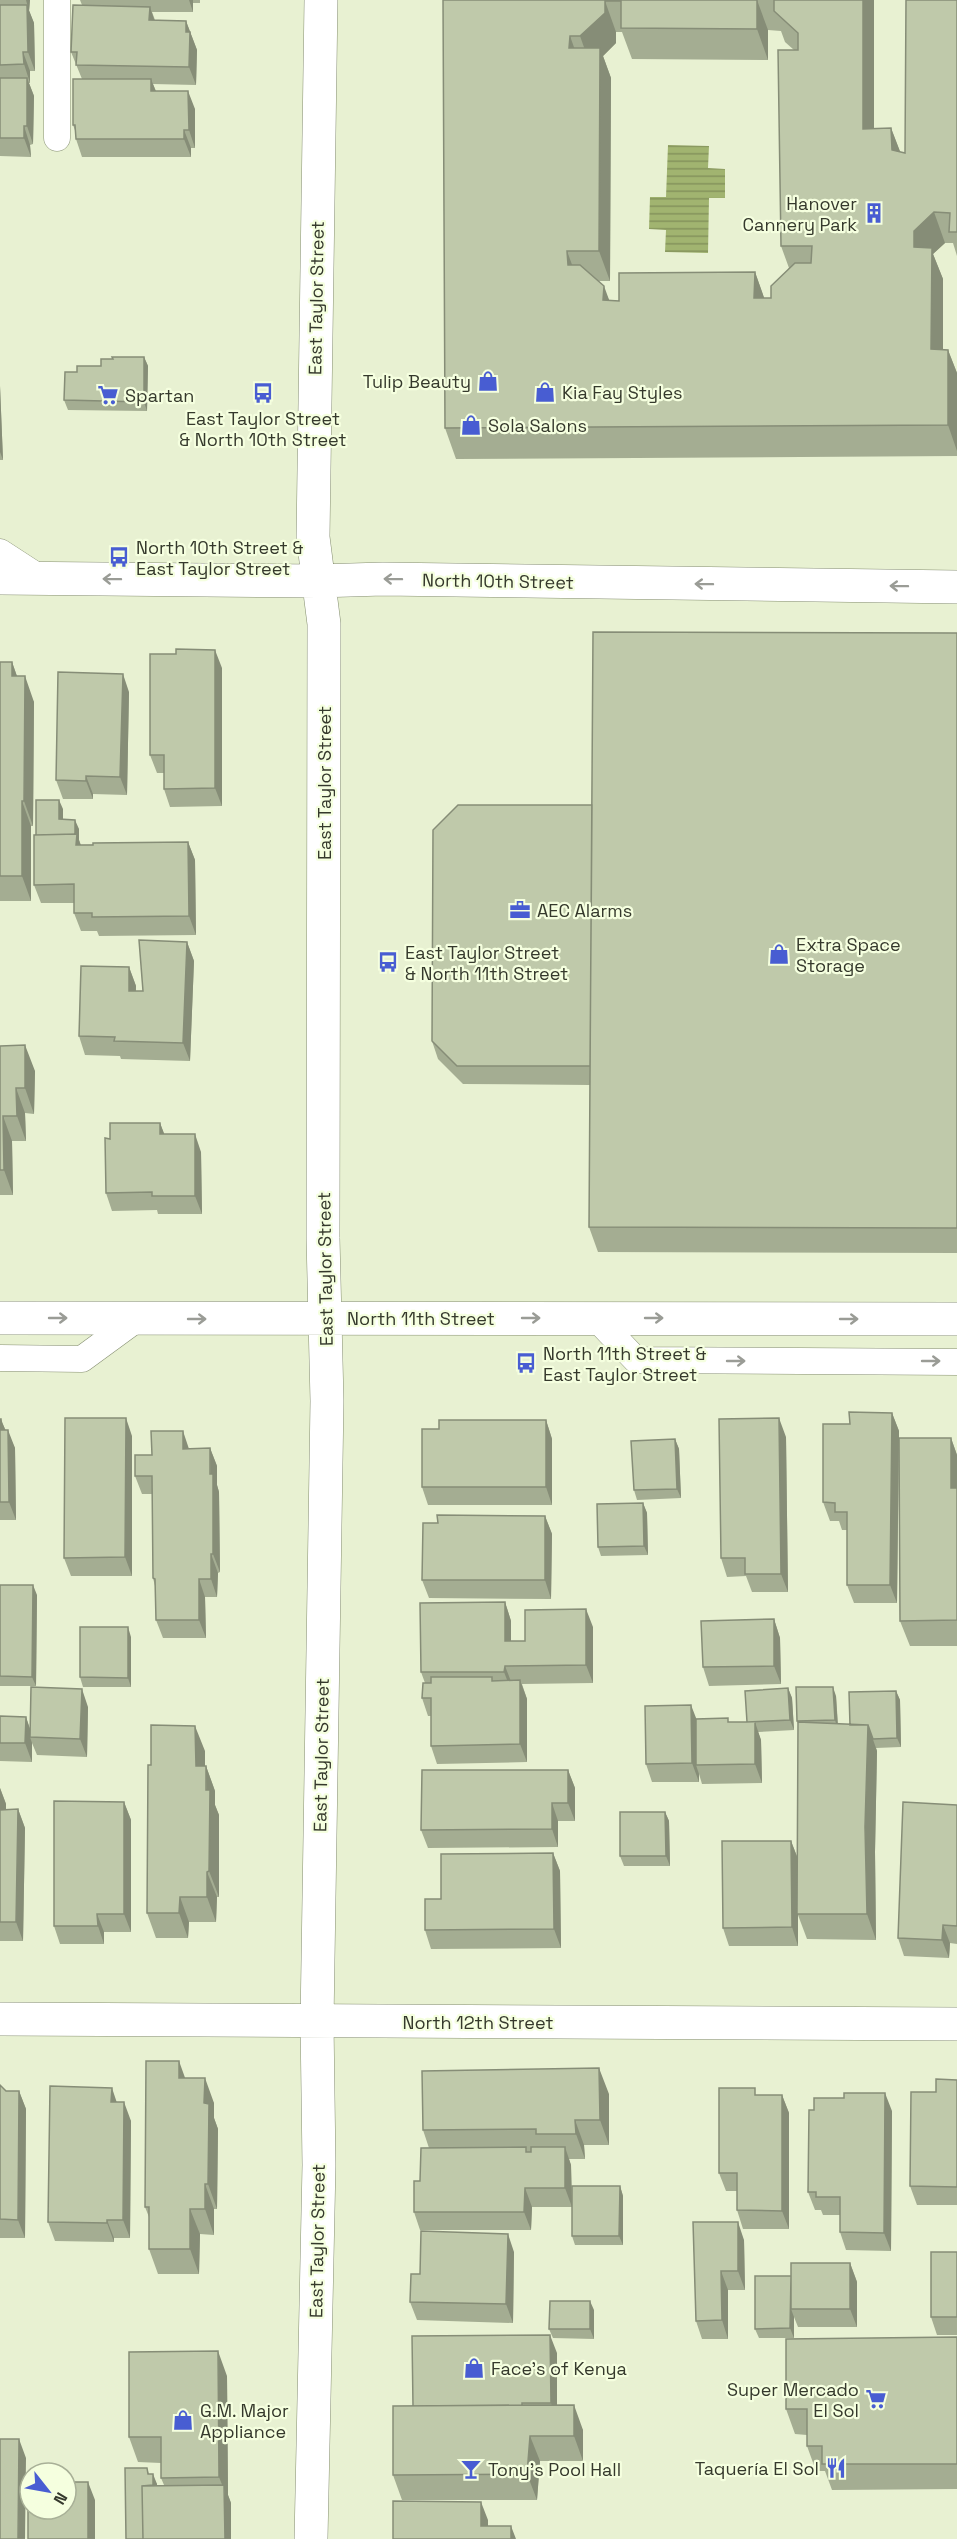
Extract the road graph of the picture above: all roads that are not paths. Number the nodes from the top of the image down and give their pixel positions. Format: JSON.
{"nodes":[{"id":1,"x":57,"y":0,"type":"edge"},
{"id":2,"x":321,"y":0,"type":"edge"},
{"id":3,"x":57,"y":138,"type":"dead end"},
{"id":4,"x":0,"y":552,"type":"edge"},
{"id":5,"x":0,"y":578,"type":"edge"},
{"id":6,"x":40,"y":578,"type":"junction"},
{"id":7,"x":318,"y":581,"type":"junction"},
{"id":8,"x":957,"y":587,"type":"edge"},
{"id":9,"x":0,"y":1318,"type":"edge"},
{"id":10,"x":138,"y":1318,"type":"junction"},
{"id":11,"x":325,"y":1318,"type":"junction"},
{"id":12,"x":596,"y":1318,"type":"junction"},
{"id":13,"x":957,"y":1319,"type":"edge"},
{"id":14,"x":0,"y":1358,"type":"edge"},
{"id":15,"x":957,"y":1362,"type":"edge"},
{"id":16,"x":0,"y":2019,"type":"edge"},
{"id":17,"x":317,"y":2022,"type":"junction"},
{"id":18,"x":957,"y":2024,"type":"edge"},
{"id":19,"x":311,"y":2539,"type":"edge"}],
"edges":[{"from":1,"to":3,"type":"lane"},
{"from":2,"to":7,"type":"main road","name":"East Taylor Street"},
{"from":4,"to":6,"type":"lane"},
{"from":5,"to":6,"type":"main road","name":"North 10th Street"},
{"from":7,"to":6,"type":"main road","name":"North 10th Street","one_way":true},
{"from":8,"to":7,"type":"main road","name":"North 10th Street","one_way":true},
{"from":7,"to":11,"type":"main road","name":"East Taylor Street"},
{"from":9,"to":10,"type":"main road","name":"North 11th Street","one_way":true},
{"from":10,"to":11,"type":"main road","name":"North 11th Street","one_way":true},
{"from":10,"to":14,"type":"lane"},
{"from":11,"to":12,"type":"main road","name":"North 11th Street","one_way":true},
{"from":11,"to":17,"type":"main road","name":"East Taylor Street"},
{"from":12,"to":13,"type":"main road","name":"North 11th Street","one_way":true},
{"from":12,"to":15,"type":"lane","one_way":true},
{"from":16,"to":17,"type":"main road","name":"North 12th Street"},
{"from":17,"to":18,"type":"main road","name":"North 12th Street"},
{"from":17,"to":19,"type":"main road","name":"East Taylor Street"}]}
